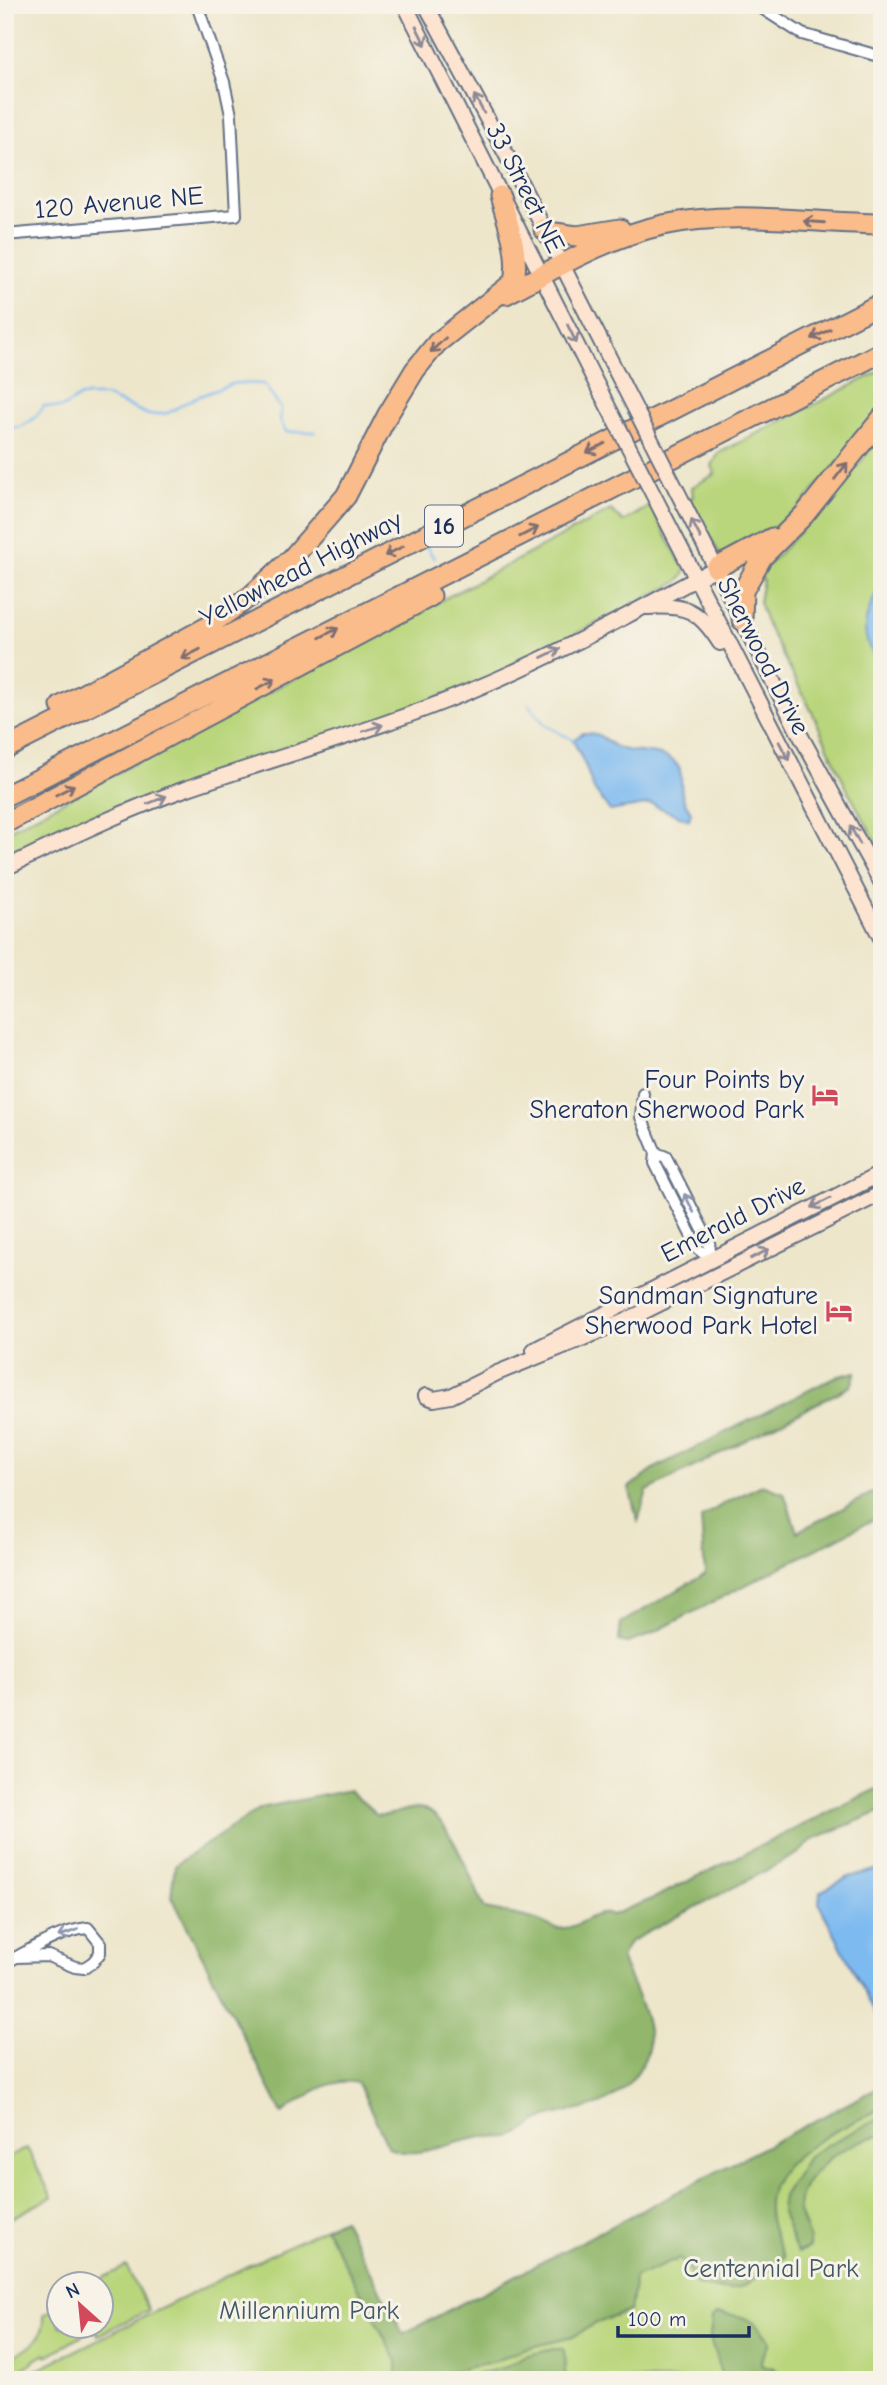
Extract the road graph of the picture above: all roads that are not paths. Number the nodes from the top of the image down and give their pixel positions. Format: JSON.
{"nodes":[{"id":1,"x":197,"y":5,"type":"edge"},
{"id":2,"x":405,"y":5,"type":"edge"},
{"id":3,"x":426,"y":5,"type":"edge"},
{"id":4,"x":757,"y":5,"type":"edge"},
{"id":5,"x":882,"y":55,"type":"edge"},
{"id":6,"x":500,"y":196,"type":"junction"},
{"id":7,"x":882,"y":224,"type":"edge"},
{"id":8,"x":662,"y":225,"type":"junction"},
{"id":9,"x":544,"y":229,"type":"junction"},
{"id":10,"x":5,"y":235,"type":"edge"},
{"id":11,"x":562,"y":265,"type":"junction"},
{"id":12,"x":543,"y":275,"type":"junction"},
{"id":13,"x":491,"y":302,"type":"junction"},
{"id":14,"x":882,"y":303,"type":"edge"},
{"id":15,"x":882,"y":352,"type":"edge"},
{"id":16,"x":622,"y":383,"type":"joint"},
{"id":17,"x":601,"y":393,"type":"joint"},
{"id":18,"x":882,"y":418,"type":"edge"},
{"id":19,"x":804,"y":514,"type":"junction"},
{"id":20,"x":468,"y":563,"type":"junction"},
{"id":21,"x":716,"y":568,"type":"junction"},
{"id":22,"x":696,"y":579,"type":"junction"},
{"id":23,"x":643,"y":607,"type":"junction"},
{"id":24,"x":742,"y":620,"type":"junction"},
{"id":25,"x":753,"y":691,"type":"junction"},
{"id":26,"x":5,"y":741,"type":"edge"},
{"id":27,"x":5,"y":749,"type":"edge"},
{"id":28,"x":5,"y":796,"type":"edge"},
{"id":29,"x":5,"y":822,"type":"edge"},
{"id":30,"x":5,"y":868,"type":"edge"},
{"id":31,"x":882,"y":884,"type":"edge"},
{"id":32,"x":882,"y":940,"type":"edge"},
{"id":33,"x":643,"y":1093,"type":"dead end"},
{"id":34,"x":882,"y":1172,"type":"edge"},
{"id":35,"x":881,"y":1193,"type":"edge"},
{"id":36,"x":711,"y":1259,"type":"junction"},
{"id":37,"x":719,"y":1275,"type":"junction"},
{"id":38,"x":497,"y":1373,"type":"junction"},
{"id":39,"x":426,"y":1396,"type":"dead end"},
{"id":40,"x":18,"y":1957,"type":"junction"},
{"id":41,"x":5,"y":1963,"type":"edge"}],
"edges":[{"from":1,"to":10,"type":"street","name":"120 Avenue NE"},
{"from":2,"to":6,"type":"main road","name":"33 Street NE","one_way":true},
{"from":9,"to":3,"type":"main road","name":"33 Street NE","one_way":true},
{"from":4,"to":5,"type":"street"},
{"from":6,"to":12,"type":"main road","name":"33 Street NE"},
{"from":6,"to":13,"type":"highway"},
{"from":7,"to":8,"type":"highway","one_way":true},
{"from":8,"to":9,"type":"highway"},
{"from":8,"to":11,"type":"highway"},
{"from":9,"to":11,"type":"main road","name":"33 Street NE"},
{"from":11,"to":12,"type":"highway"},
{"from":11,"to":16,"type":"main road","name":"33 Street NE"},
{"from":12,"to":13,"type":"highway"},
{"from":12,"to":17,"type":"main road","name":"33 Street NE","one_way":true},
{"from":13,"to":26,"type":"highway","one_way":true},
{"from":14,"to":27,"type":"highway","name":"Yellowhead Highway","number":"16","one_way":true},
{"from":20,"to":15,"type":"highway","number":"16","one_way":true},
{"from":21,"to":16,"type":"main road","name":"Sherwood Drive","one_way":true,"bridge":true},
{"from":17,"to":22,"type":"main road","name":"Sherwood Drive","bridge":true},
{"from":19,"to":18,"type":"highway","one_way":true},
{"from":19,"to":21,"type":"highway"},
{"from":19,"to":24,"type":"highway"},
{"from":28,"to":20,"type":"highway","number":"16","one_way":true},
{"from":29,"to":20,"type":"highway","one_way":true},
{"from":21,"to":22,"type":"main road"},
{"from":21,"to":24,"type":"main road","name":"Sherwood Drive"},
{"from":22,"to":23,"type":"main road"},
{"from":22,"to":25,"type":"main road","name":"Sherwood Drive"},
{"from":23,"to":25,"type":"main road"},
{"from":30,"to":23,"type":"main road","one_way":true},
{"from":31,"to":24,"type":"main road","name":"Sherwood Drive","one_way":true},
{"from":25,"to":32,"type":"main road","name":"Sherwood Drive","one_way":true},
{"from":33,"to":36,"type":"street"},
{"from":34,"to":36,"type":"main road","name":"Emerald Drive","one_way":true},
{"from":37,"to":35,"type":"main road","name":"Emerald Drive","one_way":true},
{"from":36,"to":37,"type":"street"},
{"from":36,"to":38,"type":"main road","name":"Emerald Drive"},
{"from":37,"to":38,"type":"main road","name":"Emerald Drive"},
{"from":38,"to":39,"type":"main road","name":"Emerald Drive"},
{"from":40,"to":40,"type":"street","one_way":true},
{"from":40,"to":41,"type":"street"}]}
